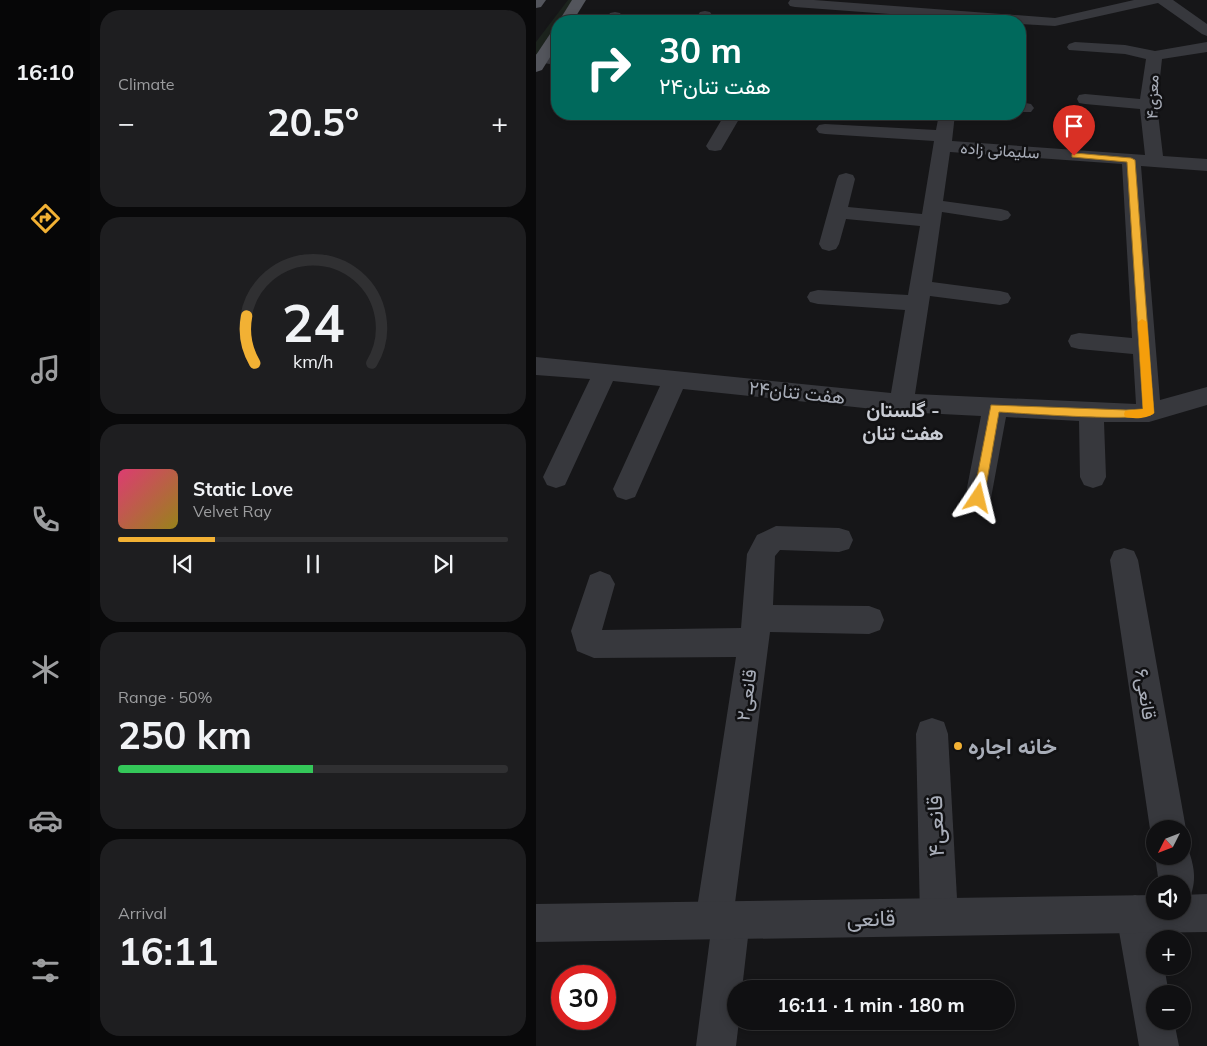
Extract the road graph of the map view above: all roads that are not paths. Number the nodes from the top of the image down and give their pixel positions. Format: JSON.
{"nodes":[{"id":1,"x":539,"y":0,"type":"edge"},
{"id":2,"x":579,"y":0,"type":"edge"},
{"id":3,"x":969,"y":0,"type":"edge"},
{"id":4,"x":1154,"y":0,"type":"edge"},
{"id":5,"x":1163,"y":0,"type":"edge"},
{"id":6,"x":536,"y":4,"type":"edge"},
{"id":7,"x":793,"y":6,"type":"edge"},
{"id":8,"x":570,"y":15,"type":"edge"},
{"id":9,"x":912,"y":15,"type":"edge"},
{"id":10,"x":966,"y":15,"type":"edge"},
{"id":11,"x":1026,"y":21,"type":"edge"},
{"id":12,"x":1207,"y":31,"type":"edge"},
{"id":13,"x":1075,"y":47,"type":"dead end"},
{"id":14,"x":1207,"y":47,"type":"edge"},
{"id":15,"x":551,"y":48,"type":"edge"},
{"id":16,"x":1154,"y":56,"type":"junction"},
{"id":17,"x":545,"y":62,"type":"edge"},
{"id":18,"x":1085,"y":99,"type":"dead end"},
{"id":19,"x":1148,"y":105,"type":"junction"},
{"id":20,"x":730,"y":120,"type":"edge"},
{"id":21,"x":947,"y":120,"type":"edge"},
{"id":22,"x":825,"y":129,"type":"dead end"},
{"id":23,"x":943,"y":141,"type":"junction"},
{"id":24,"x":715,"y":146,"type":"dead end"},
{"id":25,"x":1131,"y":160,"type":"junction"},
{"id":26,"x":1155,"y":162,"type":"junction"},
{"id":27,"x":1207,"y":166,"type":"edge"},
{"id":28,"x":846,"y":179,"type":"dead end"},
{"id":29,"x":838,"y":212,"type":"junction"},
{"id":30,"x":932,"y":213,"type":"junction"},
{"id":31,"x":1001,"y":215,"type":"dead end"},
{"id":32,"x":829,"y":244,"type":"dead end"},
{"id":33,"x":919,"y":296,"type":"junction"},
{"id":34,"x":818,"y":297,"type":"dead end"},
{"id":35,"x":1000,"y":298,"type":"dead end"},
{"id":36,"x":1079,"y":341,"type":"dead end"},
{"id":37,"x":1144,"y":347,"type":"junction"},
{"id":38,"x":536,"y":366,"type":"edge"},
{"id":39,"x":605,"y":372,"type":"junction"},
{"id":40,"x":675,"y":379,"type":"junction"},
{"id":41,"x":1207,"y":396,"type":"edge"},
{"id":42,"x":902,"y":403,"type":"junction"},
{"id":43,"x":995,"y":408,"type":"junction"},
{"id":44,"x":1091,"y":413,"type":"junction"},
{"id":45,"x":1149,"y":413,"type":"junction"},
{"id":46,"x":556,"y":477,"type":"dead end"},
{"id":47,"x":1093,"y":477,"type":"dead end"},
{"id":48,"x":626,"y":489,"type":"dead end"},
{"id":49,"x":978,"y":498,"type":"dead end"},
{"id":50,"x":839,"y":540,"type":"dead end"},
{"id":51,"x":1124,"y":560,"type":"dead end"},
{"id":52,"x":600,"y":584,"type":"dead end"},
{"id":53,"x":869,"y":620,"type":"dead end"},
{"id":54,"x":755,"y":630,"type":"junction"},
{"id":55,"x":932,"y":734,"type":"dead end"},
{"id":56,"x":1167,"y":820,"type":"edge"},
{"id":57,"x":1146,"y":912,"type":"edge"},
{"id":58,"x":1135,"y":914,"type":"junction"},
{"id":59,"x":939,"y":917,"type":"junction"},
{"id":60,"x":723,"y":920,"type":"junction"},
{"id":61,"x":536,"y":923,"type":"edge"},
{"id":62,"x":716,"y":1046,"type":"edge"},
{"id":63,"x":1159,"y":1046,"type":"edge"}],
"edges":[{"from":1,"to":6,"type":"main road"},
{"from":2,"to":8,"type":"main road"},
{"from":3,"to":10,"type":"street"},
{"from":4,"to":11,"type":"street"},
{"from":5,"to":12,"type":"street"},
{"from":7,"to":9,"type":"street"},
{"from":13,"to":16,"type":"street"},
{"from":14,"to":16,"type":"street","name":"۴معزی"},
{"from":15,"to":17,"type":"main road"},
{"from":16,"to":19,"type":"street","name":"۴معزی"},
{"from":18,"to":19,"type":"street"},
{"from":19,"to":26,"type":"street","name":"۴معزی"},
{"from":20,"to":24,"type":"street"},
{"from":21,"to":23,"type":"street"},
{"from":22,"to":23,"type":"street","name":"سلیمانی زاده"},
{"from":23,"to":25,"type":"street","name":"سلیمانی زاده"},
{"from":23,"to":30,"type":"street"},
{"from":25,"to":26,"type":"street","name":"سلیمانی زاده"},
{"from":25,"to":37,"type":"street"},
{"from":26,"to":27,"type":"street","name":"سلیمانی زاده"},
{"from":28,"to":29,"type":"street"},
{"from":29,"to":30,"type":"street"},
{"from":29,"to":32,"type":"street"},
{"from":30,"to":31,"type":"street"},
{"from":30,"to":33,"type":"street"},
{"from":33,"to":34,"type":"street"},
{"from":33,"to":35,"type":"street"},
{"from":33,"to":42,"type":"street"},
{"from":36,"to":37,"type":"street"},
{"from":37,"to":45,"type":"street"},
{"from":38,"to":39,"type":"street","name":"هفت تنان۲۴"},
{"from":39,"to":40,"type":"street","name":"هفت تنان۲۴"},
{"from":39,"to":46,"type":"street"},
{"from":40,"to":42,"type":"street","name":"هفت تنان۲۴"},
{"from":40,"to":48,"type":"street"},
{"from":41,"to":45,"type":"street","name":"هفت تنان۲۴"},
{"from":42,"to":43,"type":"street","name":"هفت تنان۲۴"},
{"from":43,"to":44,"type":"street","name":"هفت تنان۲۴"},
{"from":43,"to":49,"type":"street"},
{"from":44,"to":45,"type":"street","name":"هفت تنان۲۴"},
{"from":44,"to":47,"type":"street"},
{"from":50,"to":54,"type":"street","name":"۲قانعی"},
{"from":51,"to":56,"type":"street","name":"۶قانعی"},
{"from":52,"to":54,"type":"street"},
{"from":53,"to":54,"type":"street"},
{"from":54,"to":60,"type":"street","name":"۲قانعی"},
{"from":55,"to":59,"type":"street","name":"۴قانعی"},
{"from":57,"to":58,"type":"street","name":"قانعی"},
{"from":58,"to":59,"type":"street","name":"قانعی"},
{"from":58,"to":63,"type":"street"},
{"from":59,"to":60,"type":"street","name":"قانعی"},
{"from":60,"to":61,"type":"street","name":"قانعی"},
{"from":60,"to":62,"type":"street","name":"۲قانعی"}]}
